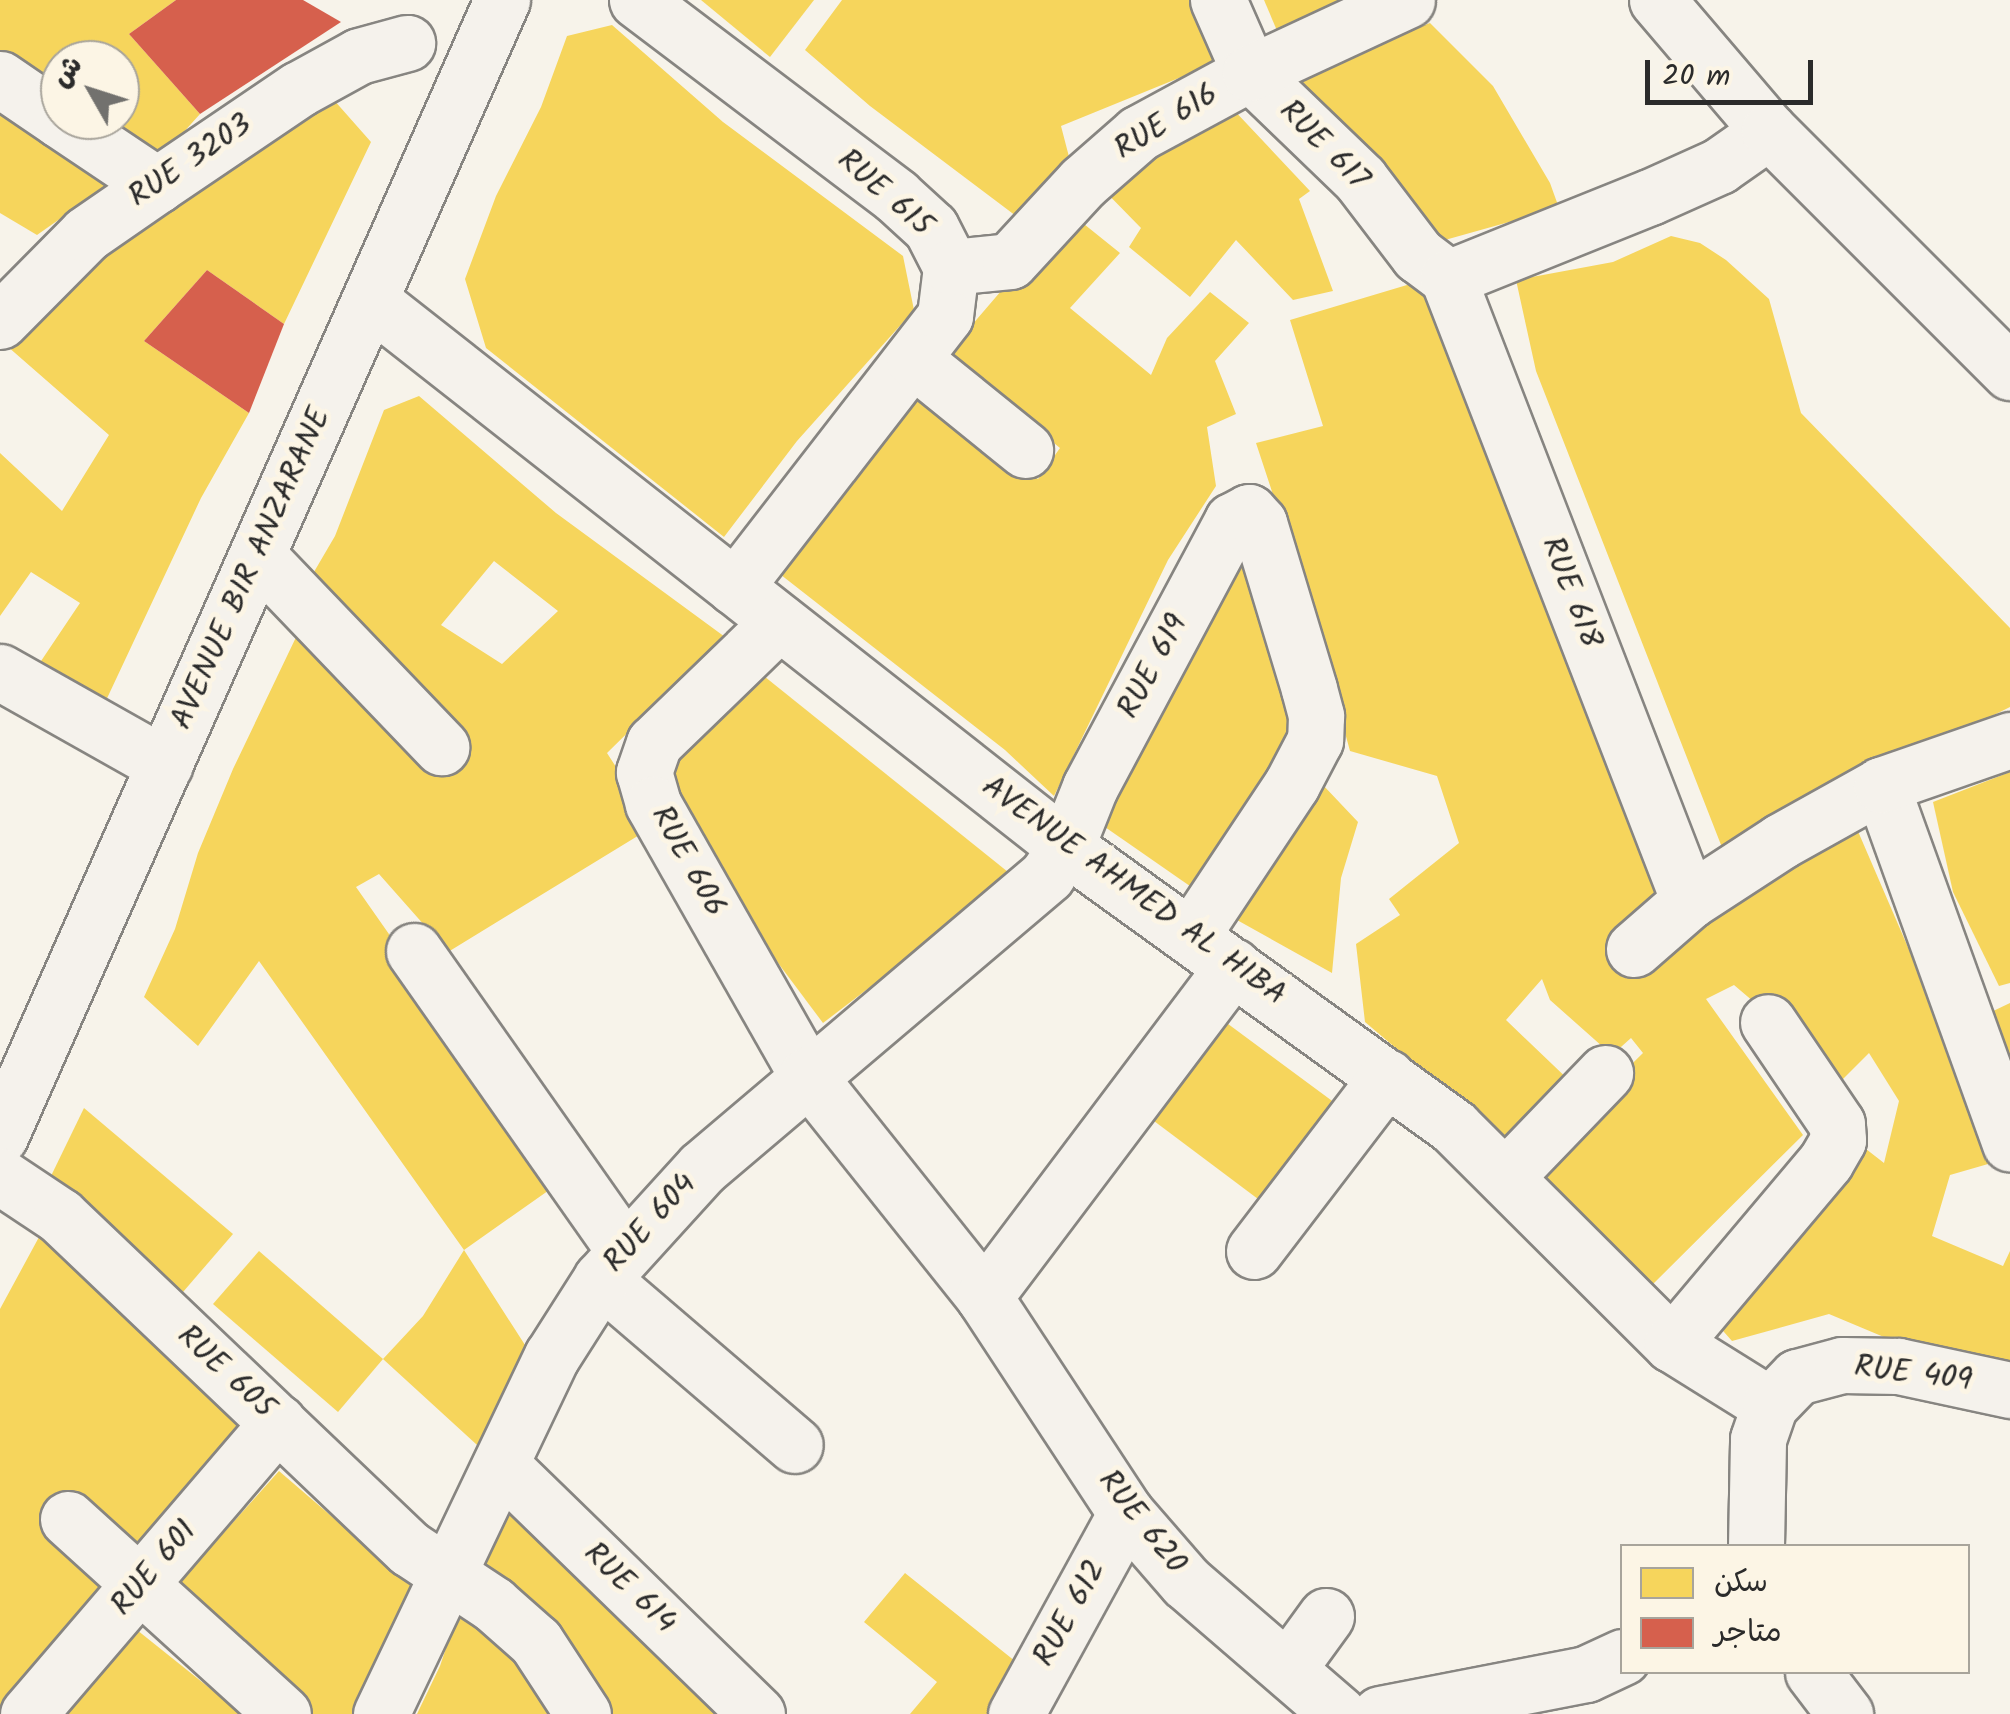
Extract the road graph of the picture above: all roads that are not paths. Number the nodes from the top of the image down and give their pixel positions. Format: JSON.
{"nodes":[{"id":1,"x":502,"y":0,"type":"edge"},
{"id":2,"x":637,"y":0,"type":"edge"},
{"id":3,"x":1218,"y":0,"type":"edge"},
{"id":4,"x":1407,"y":0,"type":"edge"},
{"id":5,"x":1657,"y":0,"type":"edge"},
{"id":6,"x":398,"y":21,"type":"edge"},
{"id":7,"x":1250,"y":73,"type":"junction"},
{"id":8,"x":467,"y":77,"type":"junction"},
{"id":9,"x":0,"y":79,"type":"edge"},
{"id":10,"x":40,"y":106,"type":"edge"},
{"id":11,"x":1769,"y":130,"type":"junction"},
{"id":12,"x":90,"y":140,"type":"edge"},
{"id":13,"x":157,"y":185,"type":"junction"},
{"id":14,"x":951,"y":267,"type":"junction"},
{"id":15,"x":1448,"y":278,"type":"junction"},
{"id":16,"x":371,"y":301,"type":"junction"},
{"id":17,"x":0,"y":321,"type":"edge"},
{"id":18,"x":914,"y":360,"type":"junction"},
{"id":19,"x":2010,"y":372,"type":"edge"},
{"id":20,"x":1024,"y":450,"type":"dead end"},
{"id":21,"x":258,"y":556,"type":"junction"},
{"id":22,"x":734,"y":587,"type":"junction"},
{"id":23,"x":778,"y":622,"type":"junction"},
{"id":24,"x":0,"y":672,"type":"edge"},
{"id":25,"x":2010,"y":740,"type":"edge"},
{"id":26,"x":441,"y":748,"type":"dead end"},
{"id":27,"x":165,"y":765,"type":"junction"},
{"id":28,"x":1881,"y":785,"type":"junction"},
{"id":29,"x":1066,"y":847,"type":"junction"},
{"id":30,"x":1689,"y":902,"type":"junction"},
{"id":31,"x":1634,"y":949,"type":"dead end"},
{"id":32,"x":414,"y":950,"type":"dead end"},
{"id":33,"x":1212,"y":951,"type":"junction"},
{"id":34,"x":1768,"y":1022,"type":"dead end"},
{"id":35,"x":1604,"y":1074,"type":"dead end"},
{"id":36,"x":807,"y":1075,"type":"junction"},
{"id":37,"x":1387,"y":1077,"type":"junction"},
{"id":38,"x":0,"y":1136,"type":"edge"},
{"id":39,"x":2010,"y":1144,"type":"edge"},
{"id":40,"x":0,"y":1176,"type":"edge"},
{"id":41,"x":1506,"y":1176,"type":"junction"},
{"id":42,"x":1254,"y":1252,"type":"dead end"},
{"id":43,"x":613,"y":1265,"type":"junction"},
{"id":44,"x":984,"y":1296,"type":"junction"},
{"id":45,"x":1672,"y":1344,"type":"junction"},
{"id":46,"x":2010,"y":1390,"type":"edge"},
{"id":47,"x":1770,"y":1405,"type":"junction"},
{"id":48,"x":278,"y":1422,"type":"junction"},
{"id":49,"x":795,"y":1445,"type":"dead end"},
{"id":50,"x":501,"y":1465,"type":"junction"},
{"id":51,"x":1126,"y":1514,"type":"junction"},
{"id":52,"x":68,"y":1518,"type":"dead end"},
{"id":53,"x":1756,"y":1544,"type":"edge"},
{"id":54,"x":446,"y":1576,"type":"junction"},
{"id":55,"x":142,"y":1586,"type":"junction"},
{"id":56,"x":1326,"y":1616,"type":"dead end"},
{"id":57,"x":1620,"y":1658,"type":"edge"},
{"id":58,"x":1289,"y":1667,"type":"junction"},
{"id":59,"x":1815,"y":1674,"type":"edge"},
{"id":60,"x":28,"y":1714,"type":"edge"},
{"id":61,"x":283,"y":1714,"type":"edge"},
{"id":62,"x":382,"y":1714,"type":"edge"},
{"id":63,"x":582,"y":1714,"type":"edge"},
{"id":64,"x":758,"y":1714,"type":"edge"},
{"id":65,"x":1016,"y":1714,"type":"edge"},
{"id":66,"x":1339,"y":1714,"type":"edge"},
{"id":67,"x":1380,"y":1714,"type":"edge"},
{"id":68,"x":1845,"y":1714,"type":"edge"}],
"edges":[{"from":1,"to":8,"type":"street","name":"AVENUE BIR ANZARANE"},
{"from":2,"to":14,"type":"street","name":"RUE 615"},
{"from":3,"to":7,"type":"street","name":"RUE 617"},
{"from":4,"to":7,"type":"street","name":"RUE 616"},
{"from":5,"to":11,"type":"street"},
{"from":6,"to":8,"type":"street"},
{"from":6,"to":13,"type":"street","name":"RUE 3203"},
{"from":7,"to":14,"type":"street","name":"RUE 616"},
{"from":7,"to":15,"type":"street","name":"RUE 617"},
{"from":8,"to":16,"type":"street","name":"AVENUE BIR ANZARANE"},
{"from":9,"to":10,"type":"street"},
{"from":11,"to":15,"type":"street"},
{"from":11,"to":19,"type":"street"},
{"from":12,"to":13,"type":"street"},
{"from":13,"to":17,"type":"street","name":"RUE 3203"},
{"from":14,"to":18,"type":"street","name":"RUE 615"},
{"from":15,"to":30,"type":"street","name":"RUE 618"},
{"from":16,"to":21,"type":"street","name":"AVENUE BIR ANZARANE"},
{"from":16,"to":22,"type":"street","name":"AVENUE AHMED AL HIBA"},
{"from":18,"to":20,"type":"street"},
{"from":18,"to":22,"type":"street","name":"RUE 615"},
{"from":21,"to":26,"type":"street"},
{"from":21,"to":27,"type":"street","name":"AVENUE BIR ANZARANE"},
{"from":22,"to":23,"type":"street","name":"AVENUE AHMED AL HIBA"},
{"from":23,"to":29,"type":"street","name":"AVENUE AHMED AL HIBA"},
{"from":23,"to":36,"type":"street","name":"RUE 606"},
{"from":24,"to":27,"type":"street"},
{"from":25,"to":28,"type":"street"},
{"from":27,"to":38,"type":"street","name":"AVENUE BIR ANZARANE"},
{"from":28,"to":30,"type":"street"},
{"from":28,"to":39,"type":"street"},
{"from":29,"to":33,"type":"street","name":"AVENUE AHMED AL HIBA"},
{"from":29,"to":33,"type":"street","name":"RUE 619"},
{"from":29,"to":36,"type":"street","name":"RUE 604"},
{"from":30,"to":31,"type":"street"},
{"from":32,"to":43,"type":"street"},
{"from":33,"to":37,"type":"street","name":"AVENUE AHMED AL HIBA"},
{"from":33,"to":44,"type":"street"},
{"from":34,"to":45,"type":"street"},
{"from":35,"to":41,"type":"street"},
{"from":36,"to":43,"type":"street","name":"RUE 604"},
{"from":36,"to":44,"type":"street","name":"RUE 620"},
{"from":37,"to":41,"type":"street","name":"AVENUE AHMED AL HIBA"},
{"from":37,"to":42,"type":"street"},
{"from":40,"to":48,"type":"street","name":"RUE 605"},
{"from":41,"to":45,"type":"street","name":"AVENUE AHMED AL HIBA"},
{"from":43,"to":49,"type":"street"},
{"from":43,"to":50,"type":"street","name":"RUE 604"},
{"from":44,"to":51,"type":"street","name":"RUE 620"},
{"from":45,"to":47,"type":"street","name":"AVENUE AHMED AL HIBA"},
{"from":46,"to":47,"type":"street","name":"RUE 409"},
{"from":47,"to":53,"type":"street"},
{"from":48,"to":54,"type":"street","name":"RUE 605"},
{"from":48,"to":55,"type":"street","name":"RUE 601"},
{"from":50,"to":54,"type":"street","name":"RUE 604"},
{"from":50,"to":64,"type":"street","name":"RUE 614"},
{"from":51,"to":58,"type":"street","name":"RUE 620"},
{"from":51,"to":65,"type":"street","name":"RUE 612"},
{"from":52,"to":55,"type":"street"},
{"from":54,"to":62,"type":"street","name":"RUE 604"},
{"from":54,"to":63,"type":"street","name":"RUE 605"},
{"from":55,"to":60,"type":"street","name":"RUE 601"},
{"from":55,"to":61,"type":"street"},
{"from":56,"to":58,"type":"street"},
{"from":57,"to":67,"type":"street"},
{"from":58,"to":66,"type":"street","name":"RUE 620"},
{"from":59,"to":68,"type":"street"}]}
